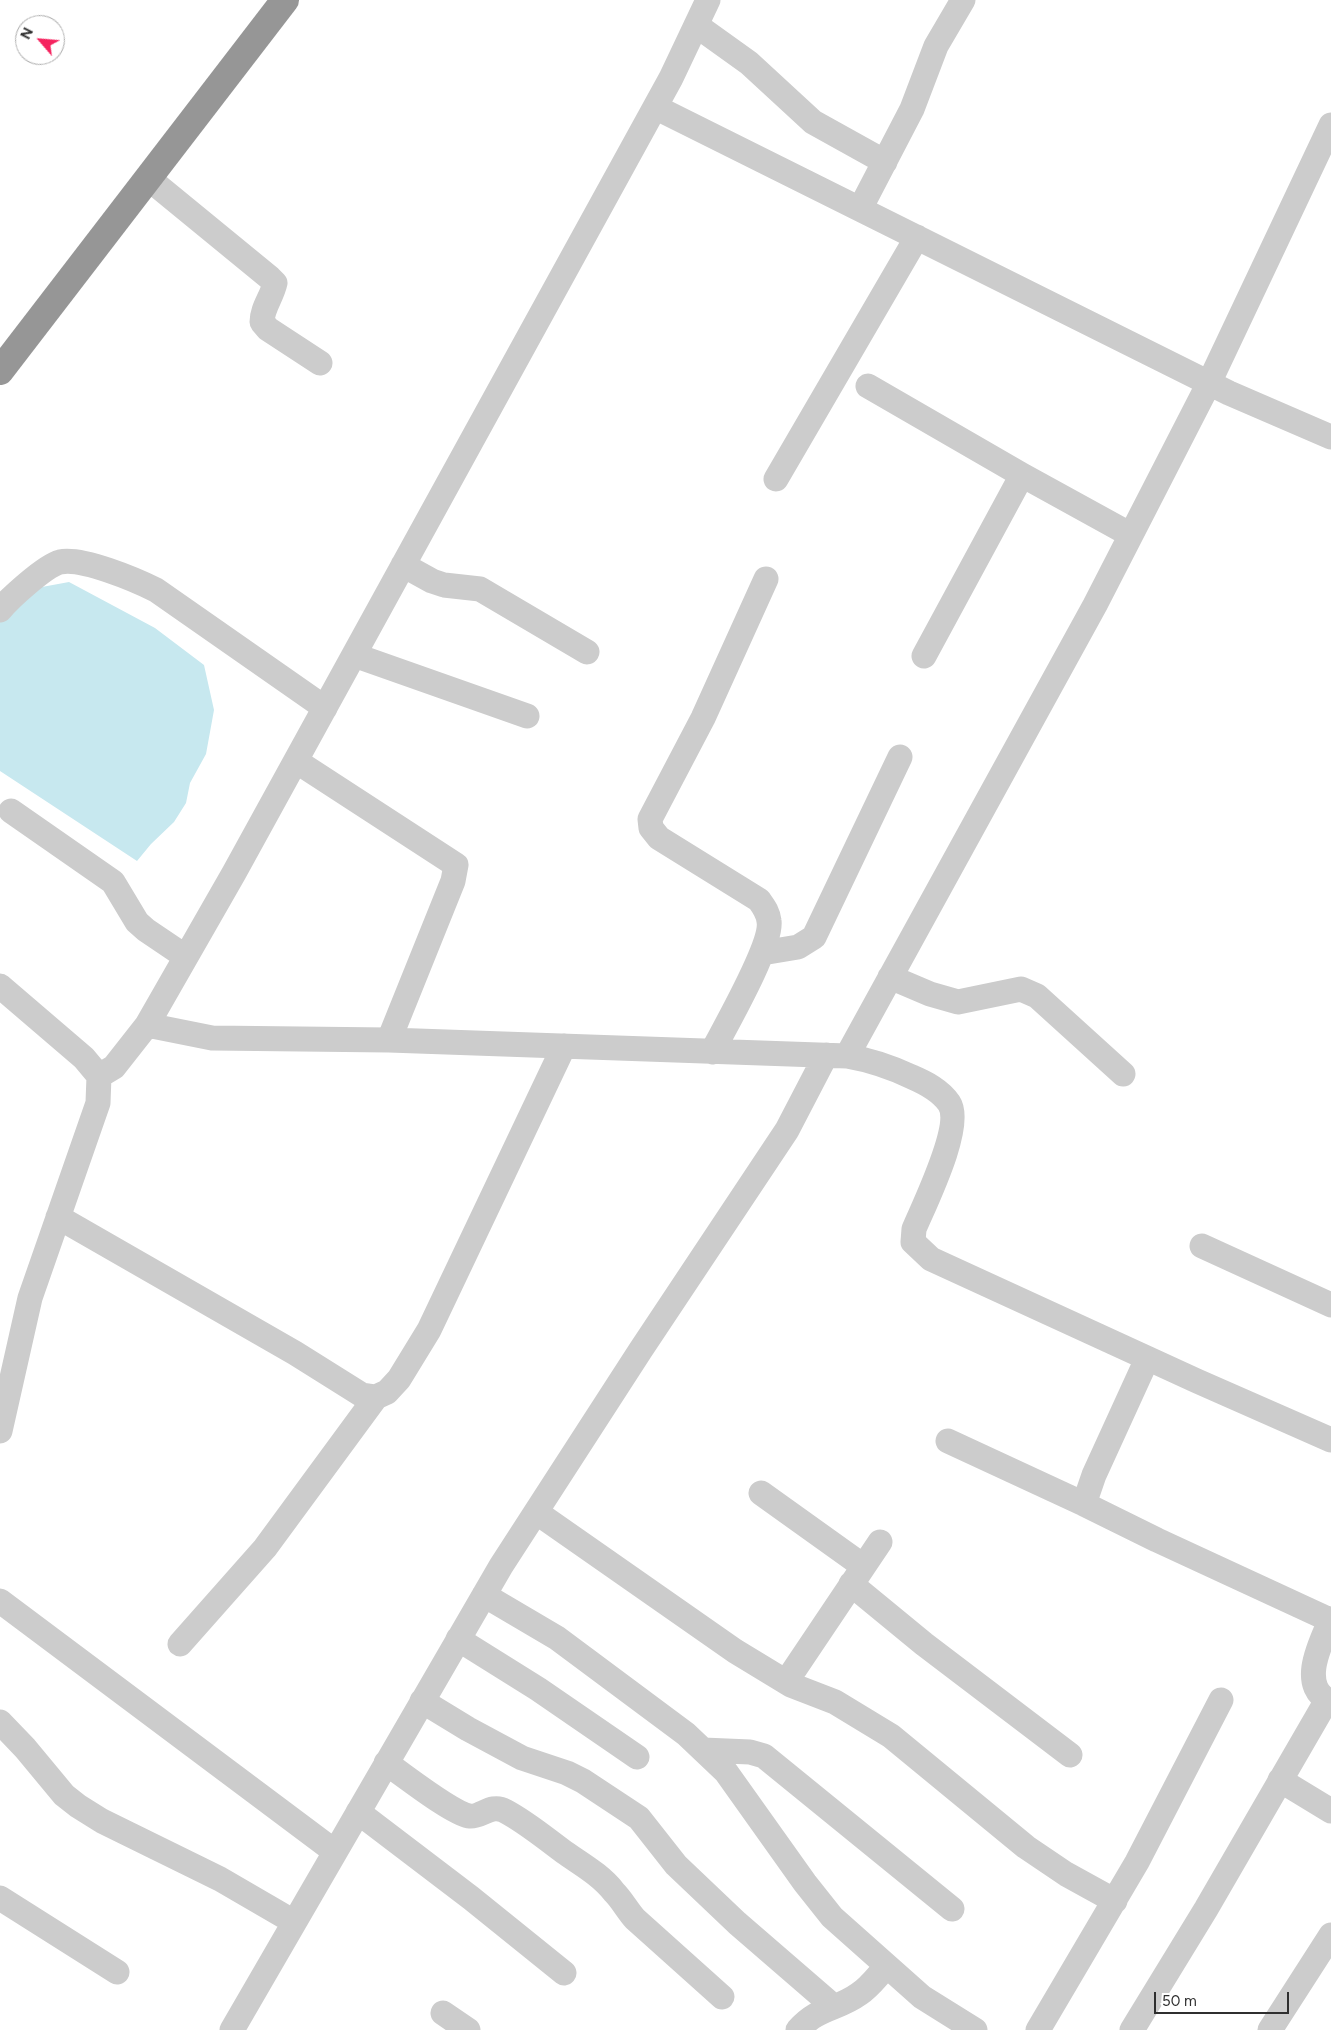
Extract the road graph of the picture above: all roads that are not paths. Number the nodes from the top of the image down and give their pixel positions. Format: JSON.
{"nodes":[{"id":1,"x":285,"y":0,"type":"edge"},
{"id":2,"x":708,"y":0,"type":"edge"},
{"id":3,"x":963,"y":0,"type":"edge"},
{"id":4,"x":696,"y":25,"type":"junction"},
{"id":5,"x":655,"y":107,"type":"junction"},
{"id":6,"x":1331,"y":125,"type":"edge"},
{"id":7,"x":885,"y":162,"type":"junction"},
{"id":8,"x":148,"y":178,"type":"junction"},
{"id":9,"x":860,"y":209,"type":"junction"},
{"id":10,"x":917,"y":237,"type":"junction"},
{"id":11,"x":320,"y":363,"type":"dead end"},
{"id":12,"x":0,"y":371,"type":"edge"},
{"id":13,"x":1209,"y":383,"type":"junction"},
{"id":14,"x":868,"y":386,"type":"dead end"},
{"id":15,"x":1331,"y":437,"type":"edge"},
{"id":16,"x":1022,"y":476,"type":"junction"},
{"id":17,"x":776,"y":479,"type":"dead end"},
{"id":18,"x":1131,"y":535,"type":"junction"},
{"id":19,"x":403,"y":565,"type":"junction"},
{"id":20,"x":766,"y":579,"type":"dead end"},
{"id":21,"x":0,"y":610,"type":"edge"},
{"id":22,"x":587,"y":652,"type":"dead end"},
{"id":23,"x":354,"y":655,"type":"junction"},
{"id":24,"x":924,"y":656,"type":"dead end"},
{"id":25,"x":325,"y":708,"type":"junction"},
{"id":26,"x":527,"y":716,"type":"dead end"},
{"id":27,"x":900,"y":756,"type":"dead end"},
{"id":28,"x":296,"y":761,"type":"junction"},
{"id":29,"x":11,"y":812,"type":"dead end"},
{"id":30,"x":762,"y":953,"type":"junction"},
{"id":31,"x":186,"y":957,"type":"junction"},
{"id":32,"x":890,"y":977,"type":"junction"},
{"id":33,"x":0,"y":986,"type":"edge"},
{"id":34,"x":148,"y":1025,"type":"junction"},
{"id":35,"x":389,"y":1040,"type":"junction"},
{"id":36,"x":564,"y":1046,"type":"junction"},
{"id":37,"x":712,"y":1052,"type":"junction"},
{"id":38,"x":837,"y":1056,"type":"junction"},
{"id":39,"x":1123,"y":1074,"type":"dead end"},
{"id":40,"x":99,"y":1076,"type":"junction"},
{"id":41,"x":58,"y":1217,"type":"junction"},
{"id":42,"x":1202,"y":1246,"type":"dead end"},
{"id":43,"x":1331,"y":1304,"type":"edge"},
{"id":44,"x":1147,"y":1359,"type":"junction"},
{"id":45,"x":376,"y":1397,"type":"junction"},
{"id":46,"x":0,"y":1432,"type":"edge"},
{"id":47,"x":1331,"y":1440,"type":"edge"},
{"id":48,"x":948,"y":1441,"type":"dead end"},
{"id":49,"x":761,"y":1493,"type":"dead end"},
{"id":50,"x":1084,"y":1504,"type":"junction"},
{"id":51,"x":536,"y":1512,"type":"junction"},
{"id":52,"x":880,"y":1542,"type":"dead end"},
{"id":53,"x":857,"y":1575,"type":"junction"},
{"id":54,"x":484,"y":1595,"type":"junction"},
{"id":55,"x":0,"y":1601,"type":"edge"},
{"id":56,"x":1331,"y":1619,"type":"edge"},
{"id":57,"x":458,"y":1639,"type":"junction"},
{"id":58,"x":180,"y":1644,"type":"dead end"},
{"id":59,"x":786,"y":1682,"type":"junction"},
{"id":60,"x":1221,"y":1700,"type":"dead end"},
{"id":61,"x":422,"y":1701,"type":"junction"},
{"id":62,"x":1329,"y":1701,"type":"edge"},
{"id":63,"x":0,"y":1722,"type":"edge"},
{"id":64,"x":703,"y":1750,"type":"junction"},
{"id":65,"x":1070,"y":1755,"type":"dead end"},
{"id":66,"x":637,"y":1757,"type":"dead end"},
{"id":67,"x":386,"y":1763,"type":"junction"},
{"id":68,"x":1280,"y":1780,"type":"junction"},
{"id":69,"x":1331,"y":1810,"type":"edge"},
{"id":70,"x":358,"y":1812,"type":"junction"},
{"id":71,"x":334,"y":1851,"type":"junction"},
{"id":72,"x":0,"y":1898,"type":"edge"},
{"id":73,"x":1115,"y":1901,"type":"junction"},
{"id":74,"x":952,"y":1909,"type":"dead end"},
{"id":75,"x":294,"y":1922,"type":"junction"},
{"id":76,"x":1331,"y":1935,"type":"edge"},
{"id":77,"x":887,"y":1966,"type":"junction"},
{"id":78,"x":117,"y":1972,"type":"dead end"},
{"id":79,"x":564,"y":1973,"type":"dead end"},
{"id":80,"x":722,"y":1997,"type":"dead end"},
{"id":81,"x":833,"y":2006,"type":"junction"},
{"id":82,"x":443,"y":2013,"type":"dead end"},
{"id":83,"x":232,"y":2030,"type":"edge"},
{"id":84,"x":468,"y":2030,"type":"edge"},
{"id":85,"x":798,"y":2030,"type":"edge"},
{"id":86,"x":976,"y":2030,"type":"edge"},
{"id":87,"x":1038,"y":2030,"type":"edge"},
{"id":88,"x":1132,"y":2030,"type":"edge"},
{"id":89,"x":1270,"y":2030,"type":"edge"}],
"edges":[{"from":1,"to":8,"type":"highway"},
{"from":2,"to":4,"type":"street"},
{"from":3,"to":7,"type":"street"},
{"from":4,"to":5,"type":"street"},
{"from":4,"to":7,"type":"street"},
{"from":5,"to":9,"type":"street"},
{"from":5,"to":19,"type":"street"},
{"from":6,"to":13,"type":"street"},
{"from":7,"to":9,"type":"street"},
{"from":8,"to":11,"type":"street"},
{"from":8,"to":12,"type":"highway"},
{"from":9,"to":10,"type":"street"},
{"from":10,"to":13,"type":"street"},
{"from":10,"to":17,"type":"street"},
{"from":13,"to":15,"type":"street"},
{"from":13,"to":18,"type":"street"},
{"from":14,"to":16,"type":"street"},
{"from":16,"to":18,"type":"street"},
{"from":16,"to":24,"type":"street"},
{"from":18,"to":32,"type":"street"},
{"from":19,"to":22,"type":"street"},
{"from":19,"to":23,"type":"street"},
{"from":20,"to":30,"type":"street"},
{"from":21,"to":25,"type":"street"},
{"from":23,"to":25,"type":"street"},
{"from":23,"to":26,"type":"street"},
{"from":25,"to":28,"type":"street"},
{"from":27,"to":30,"type":"street"},
{"from":28,"to":31,"type":"street"},
{"from":28,"to":35,"type":"street"},
{"from":29,"to":31,"type":"street"},
{"from":30,"to":37,"type":"street"},
{"from":31,"to":34,"type":"street"},
{"from":32,"to":38,"type":"street"},
{"from":32,"to":39,"type":"street"},
{"from":33,"to":40,"type":"street"},
{"from":34,"to":35,"type":"street"},
{"from":34,"to":40,"type":"street"},
{"from":35,"to":36,"type":"street"},
{"from":36,"to":37,"type":"street"},
{"from":36,"to":45,"type":"street"},
{"from":37,"to":38,"type":"street"},
{"from":38,"to":44,"type":"street"},
{"from":38,"to":51,"type":"street"},
{"from":40,"to":41,"type":"street"},
{"from":41,"to":45,"type":"street"},
{"from":41,"to":46,"type":"street"},
{"from":42,"to":43,"type":"street"},
{"from":44,"to":47,"type":"street"},
{"from":44,"to":50,"type":"street"},
{"from":45,"to":58,"type":"street"},
{"from":48,"to":50,"type":"street"},
{"from":49,"to":53,"type":"street"},
{"from":50,"to":56,"type":"street"},
{"from":51,"to":54,"type":"street"},
{"from":51,"to":59,"type":"street"},
{"from":52,"to":53,"type":"street"},
{"from":53,"to":59,"type":"street"},
{"from":53,"to":65,"type":"street"},
{"from":54,"to":57,"type":"street"},
{"from":54,"to":64,"type":"street"},
{"from":55,"to":71,"type":"street"},
{"from":56,"to":62,"type":"street"},
{"from":57,"to":61,"type":"street"},
{"from":57,"to":66,"type":"street"},
{"from":59,"to":73,"type":"street"},
{"from":60,"to":73,"type":"street"},
{"from":61,"to":67,"type":"street"},
{"from":61,"to":81,"type":"street"},
{"from":62,"to":68,"type":"street"},
{"from":63,"to":75,"type":"street"},
{"from":64,"to":74,"type":"street"},
{"from":64,"to":77,"type":"street"},
{"from":67,"to":70,"type":"street"},
{"from":67,"to":80,"type":"street"},
{"from":68,"to":69,"type":"street"},
{"from":68,"to":88,"type":"street"},
{"from":70,"to":71,"type":"street"},
{"from":70,"to":79,"type":"street"},
{"from":71,"to":75,"type":"street"},
{"from":72,"to":78,"type":"street"},
{"from":73,"to":87,"type":"street"},
{"from":75,"to":83,"type":"street"},
{"from":76,"to":89,"type":"street"},
{"from":77,"to":81,"type":"street"},
{"from":77,"to":86,"type":"street"},
{"from":81,"to":85,"type":"street"},
{"from":82,"to":84,"type":"street"}]}
